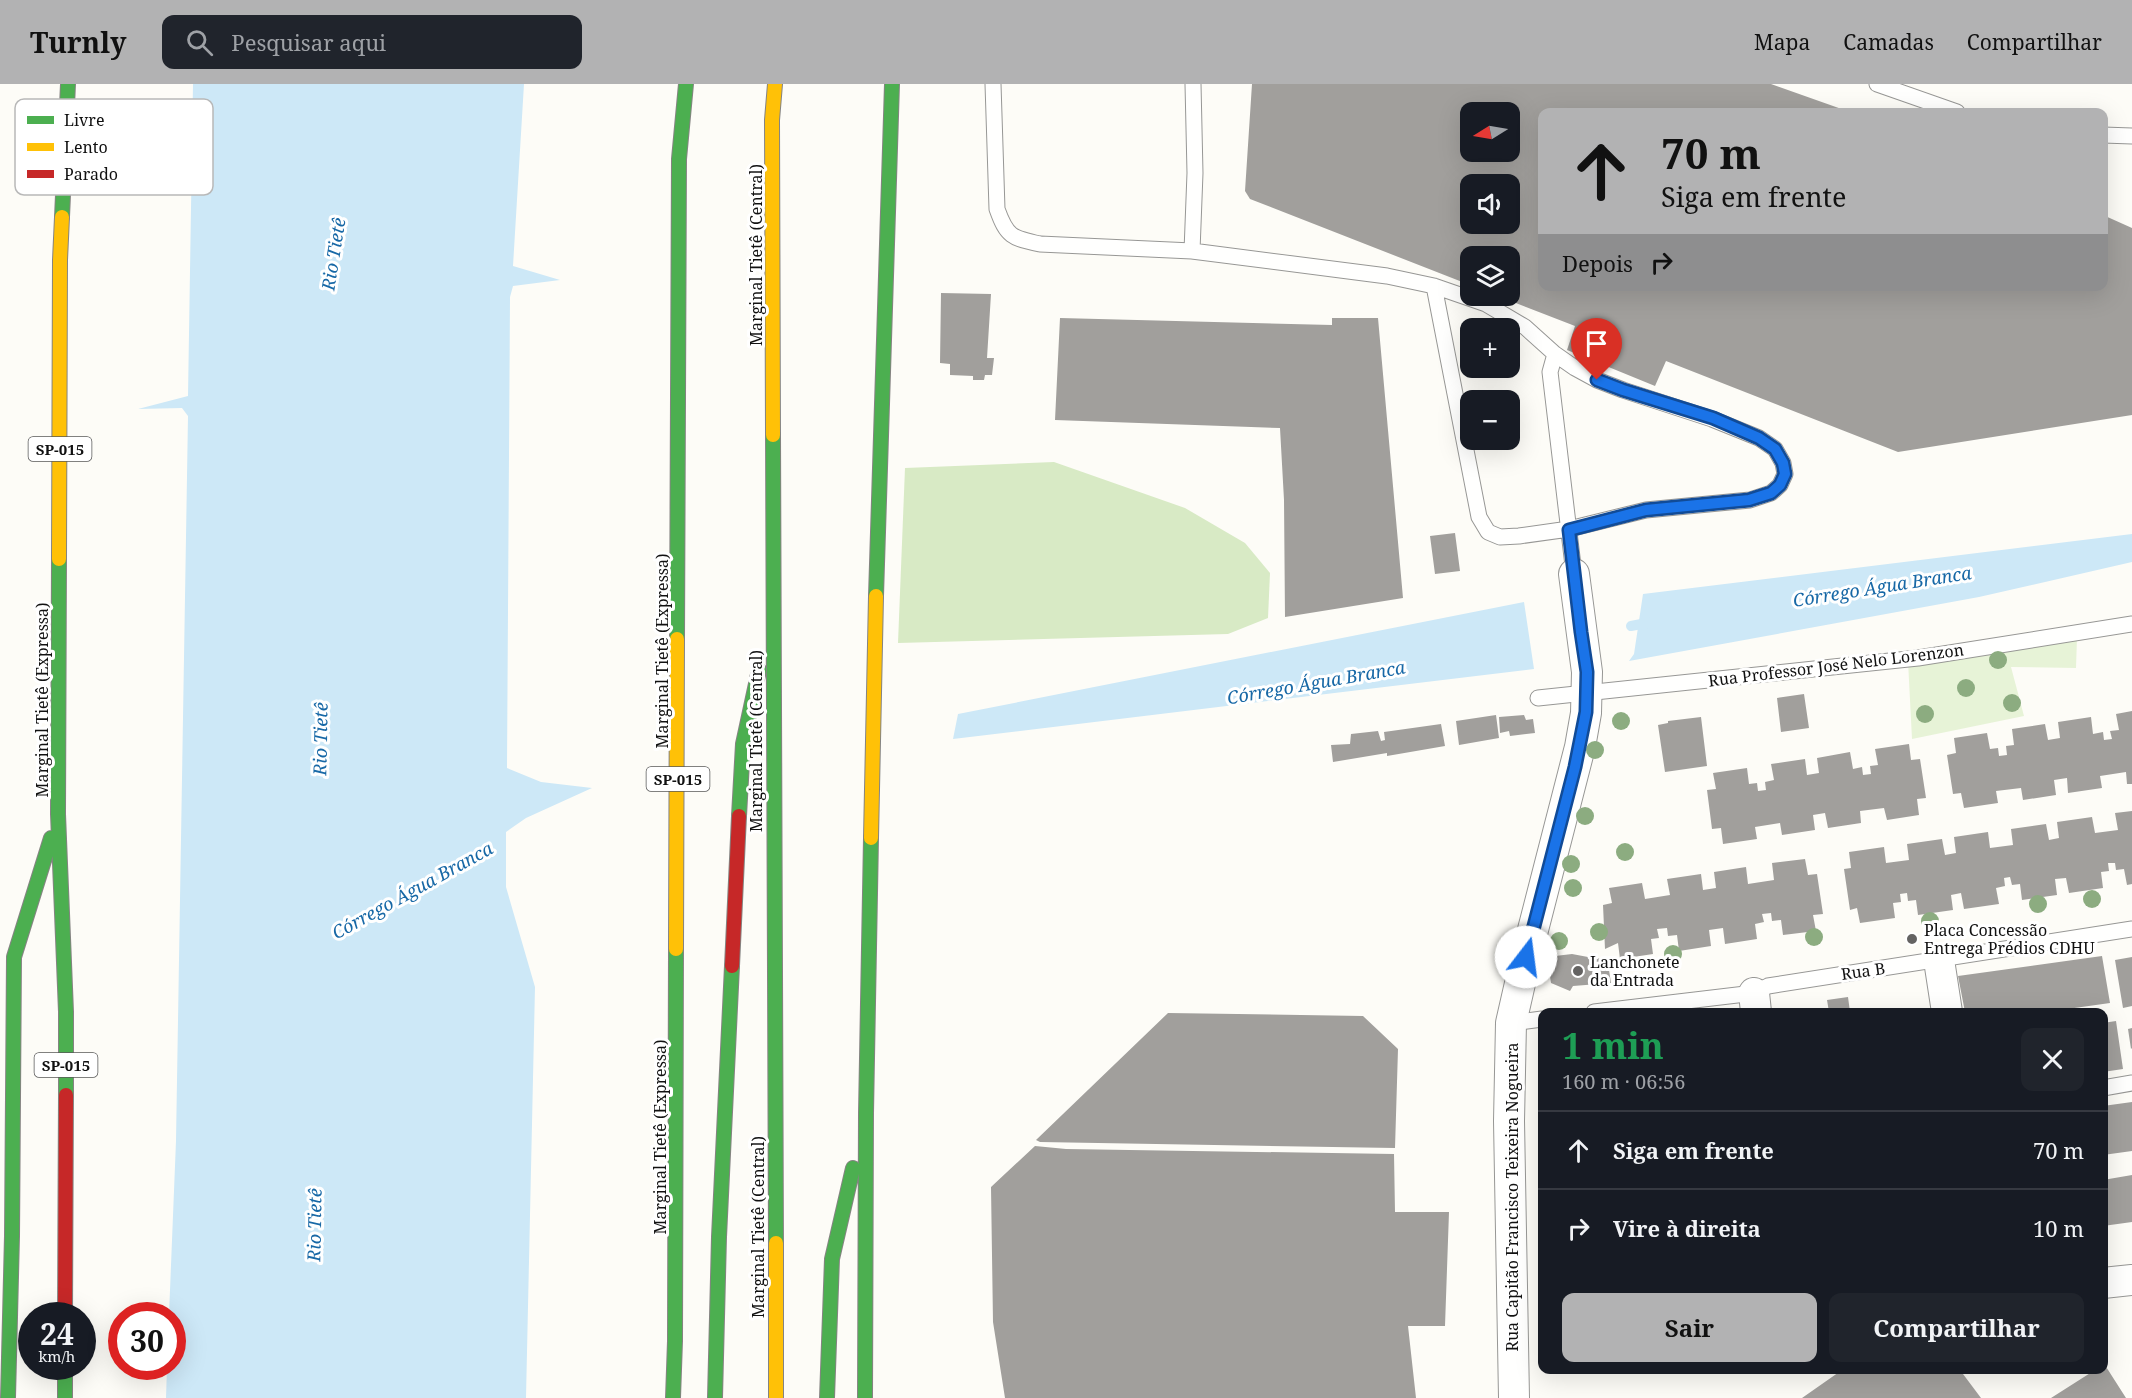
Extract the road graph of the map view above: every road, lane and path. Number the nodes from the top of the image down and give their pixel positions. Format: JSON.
{"nodes":[{"id":1,"x":68,"y":84,"type":"edge"},
{"id":2,"x":686,"y":84,"type":"edge"},
{"id":3,"x":775,"y":84,"type":"edge"},
{"id":4,"x":892,"y":84,"type":"edge"},
{"id":5,"x":993,"y":84,"type":"edge"},
{"id":6,"x":1193,"y":84,"type":"edge"},
{"id":7,"x":1877,"y":84,"type":"edge"},
{"id":8,"x":67,"y":99,"type":"edge"},
{"id":9,"x":1946,"y":108,"type":"edge"},
{"id":10,"x":2108,"y":135,"type":"edge"},
{"id":11,"x":2132,"y":136,"type":"edge"},
{"id":12,"x":63,"y":195,"type":"edge"},
{"id":13,"x":1192,"y":251,"type":"junction"},
{"id":14,"x":1434,"y":286,"type":"junction"},
{"id":15,"x":1555,"y":354,"type":"junction"},
{"id":16,"x":1569,"y":530,"type":"junction"},
{"id":17,"x":1574,"y":574,"type":"joint"},
{"id":18,"x":772,"y":615,"type":"junction"},
{"id":19,"x":2132,"y":624,"type":"edge"},
{"id":20,"x":1588,"y":693,"type":"junction"},
{"id":21,"x":1538,"y":698,"type":"dead end"},
{"id":22,"x":58,"y":814,"type":"junction"},
{"id":23,"x":2132,"y":929,"type":"edge"},
{"id":24,"x":1939,"y":960,"type":"junction"},
{"id":25,"x":1755,"y":1003,"type":"edge"},
{"id":26,"x":1666,"y":1008,"type":"edge"},
{"id":27,"x":1946,"y":1008,"type":"edge"},
{"id":28,"x":1538,"y":1020,"type":"edge"},
{"id":29,"x":1511,"y":1023,"type":"junction"},
{"id":30,"x":2132,"y":1083,"type":"edge"},
{"id":31,"x":2108,"y":1087,"type":"edge"},
{"id":32,"x":867,"y":1113,"type":"junction"},
{"id":33,"x":2132,"y":1280,"type":"edge"},
{"id":34,"x":2108,"y":1282,"type":"edge"},
{"id":35,"x":65,"y":1302,"type":"edge"},
{"id":36,"x":65,"y":1380,"type":"edge"},
{"id":37,"x":8,"y":1398,"type":"edge"},
{"id":38,"x":65,"y":1398,"type":"edge"},
{"id":39,"x":674,"y":1398,"type":"edge"},
{"id":40,"x":715,"y":1398,"type":"edge"},
{"id":41,"x":776,"y":1398,"type":"edge"},
{"id":42,"x":827,"y":1398,"type":"edge"},
{"id":43,"x":865,"y":1398,"type":"edge"},
{"id":44,"x":1514,"y":1398,"type":"edge"}],
"edges":[{"from":1,"to":8,"type":"highway","name":"Marginal Tietê (Expressa)","number":"SP-015"},
{"from":2,"to":39,"type":"highway","name":"Marginal Tietê (Expressa)","number":"SP-015"},
{"from":3,"to":18,"type":"highway","name":"Marginal Tietê (Central)"},
{"from":4,"to":32,"type":"highway"},
{"from":5,"to":13,"type":"lane"},
{"from":6,"to":13,"type":"lane"},
{"from":7,"to":9,"type":"lane"},
{"from":10,"to":11,"type":"lane"},
{"from":12,"to":22,"type":"highway","name":"Marginal Tietê (Expressa)","number":"SP-015"},
{"from":13,"to":14,"type":"lane"},
{"from":14,"to":15,"type":"lane"},
{"from":14,"to":16,"type":"lane"},
{"from":15,"to":16,"type":"lane"},
{"from":15,"to":16,"type":"lane"},
{"from":16,"to":17,"type":"lane"},
{"from":17,"to":20,"type":"street","name":"Rua Capitão Francisco Teixeira Nogueira"},
{"from":18,"to":40,"type":"highway"},
{"from":18,"to":41,"type":"highway","name":"Marginal Tietê (Central)"},
{"from":19,"to":20,"type":"lane","name":"Rua Professor José Nelo Lorenzon"},
{"from":20,"to":21,"type":"lane","name":"Rua Professor José Nelo Lorenzon"},
{"from":20,"to":29,"type":"street","name":"Rua Capitão Francisco Teixeira Nogueira"},
{"from":22,"to":35,"type":"highway","name":"Marginal Tietê (Expressa)","number":"SP-015"},
{"from":22,"to":37,"type":"highway","number":"SP-015"},
{"from":23,"to":24,"type":"lane","name":"Rua B"},
{"from":24,"to":25,"type":"lane","name":"Rua B"},
{"from":24,"to":27,"type":"street"},
{"from":25,"to":26,"type":"lane","name":"Rua B"},
{"from":28,"to":29,"type":"lane"},
{"from":29,"to":44,"type":"street","name":"Rua Capitão Francisco Teixeira Nogueira"},
{"from":30,"to":31,"type":"lane"},
{"from":32,"to":42,"type":"highway"},
{"from":32,"to":43,"type":"highway"},
{"from":33,"to":34,"type":"street"},
{"from":36,"to":38,"type":"highway"}]}
